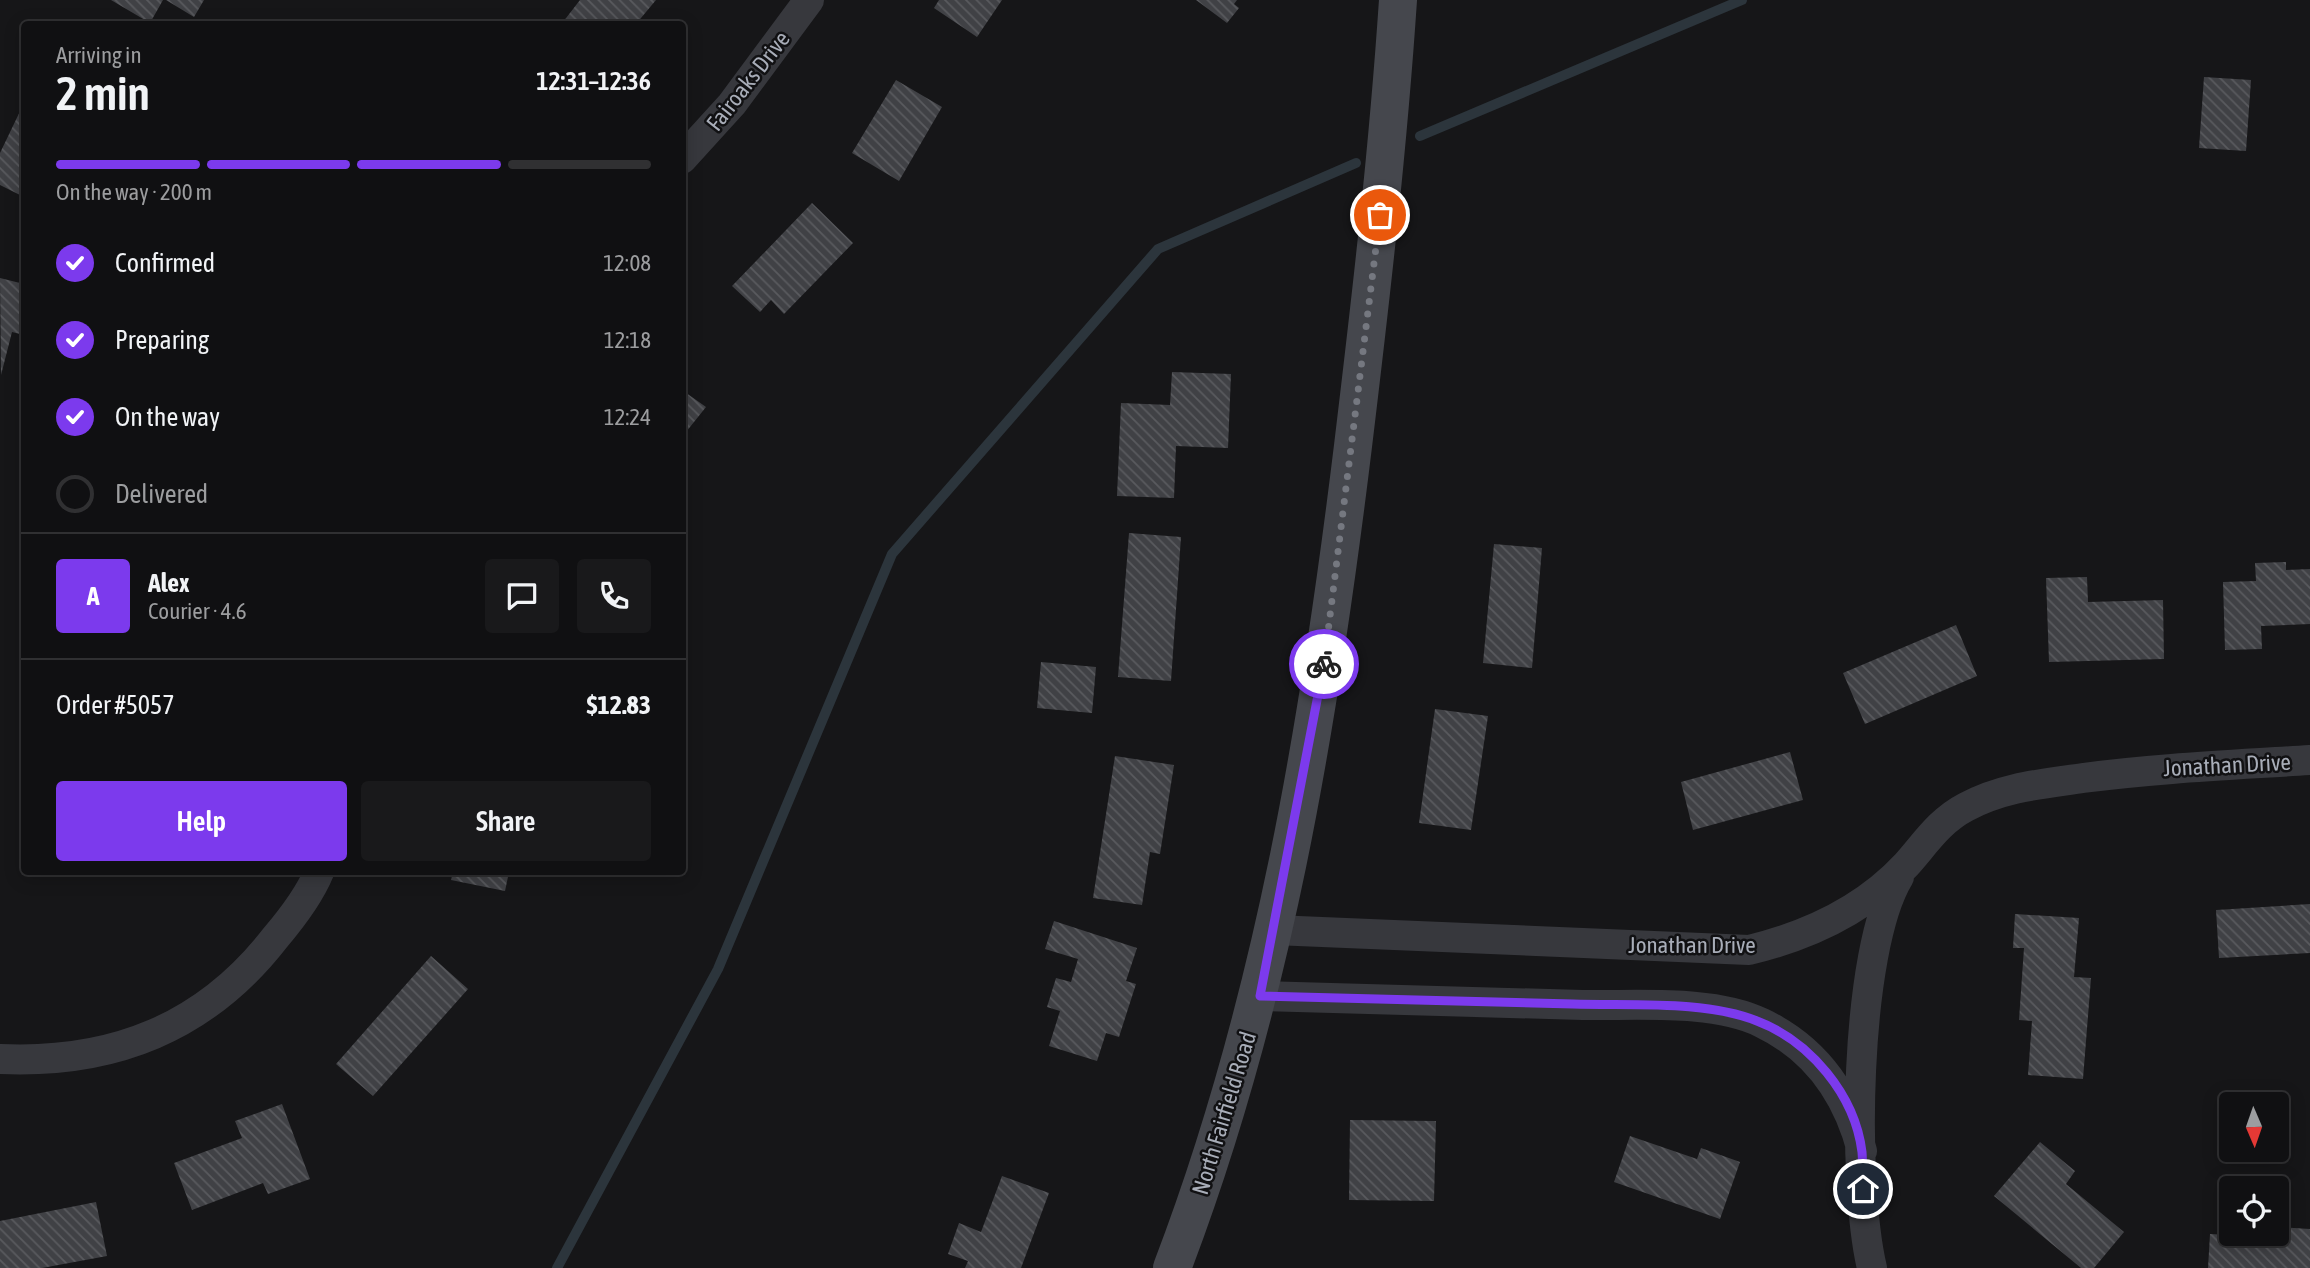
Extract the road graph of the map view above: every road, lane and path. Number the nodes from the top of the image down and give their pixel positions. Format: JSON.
{"nodes":[{"id":1,"x":809,"y":0,"type":"edge"},
{"id":2,"x":1398,"y":0,"type":"edge"},
{"id":3,"x":686,"y":155,"type":"edge"},
{"id":4,"x":2310,"y":760,"type":"edge"},
{"id":5,"x":1906,"y":865,"type":"junction"},
{"id":6,"x":317,"y":875,"type":"edge"},
{"id":7,"x":1274,"y":930,"type":"junction"},
{"id":8,"x":1260,"y":996,"type":"junction"},
{"id":9,"x":0,"y":1059,"type":"edge"},
{"id":10,"x":1862,"y":1151,"type":"junction"},
{"id":11,"x":1172,"y":1268,"type":"edge"},
{"id":12,"x":1872,"y":1268,"type":"edge"}],
"edges":[{"from":1,"to":3,"type":"street","name":"Fairoaks Drive"},
{"from":2,"to":7,"type":"main road","name":"North Fairfield Road"},
{"from":4,"to":5,"type":"street","name":"Jonathan Drive"},
{"from":5,"to":7,"type":"street","name":"Jonathan Drive"},
{"from":5,"to":10,"type":"street"},
{"from":6,"to":9,"type":"street"},
{"from":7,"to":8,"type":"main road","name":"North Fairfield Road"},
{"from":8,"to":10,"type":"street"},
{"from":8,"to":11,"type":"main road","name":"North Fairfield Road"},
{"from":10,"to":12,"type":"street"}]}
